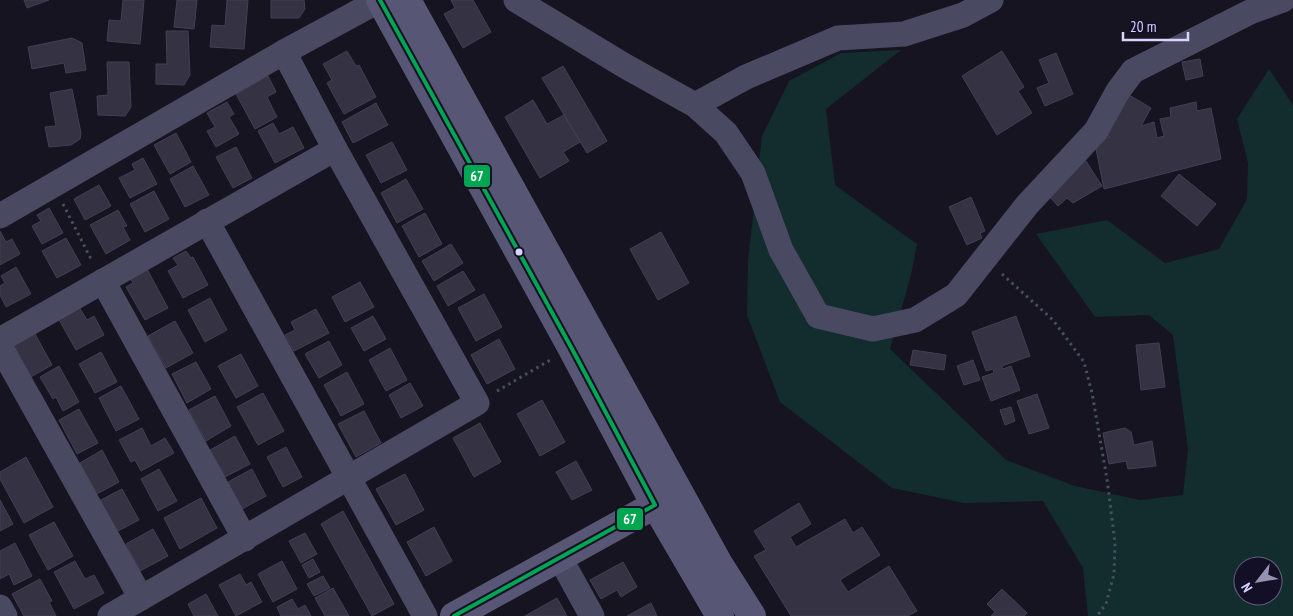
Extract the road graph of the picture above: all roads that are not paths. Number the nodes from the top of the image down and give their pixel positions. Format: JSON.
{"nodes":[{"id":1,"x":380,"y":0,"type":"edge"},
{"id":2,"x":407,"y":0,"type":"edge"},
{"id":3,"x":516,"y":0,"type":"edge"},
{"id":4,"x":991,"y":0,"type":"edge"},
{"id":5,"x":1283,"y":0,"type":"edge"},
{"id":6,"x":284,"y":52,"type":"junction"},
{"id":7,"x":695,"y":105,"type":"junction"},
{"id":8,"x":335,"y":149,"type":"junction"},
{"id":9,"x":0,"y":216,"type":"edge"},
{"id":10,"x":207,"y":221,"type":"junction"},
{"id":11,"x":103,"y":281,"type":"junction"},
{"id":12,"x":0,"y":340,"type":"edge"},
{"id":13,"x":0,"y":346,"type":"edge"},
{"id":14,"x":350,"y":478,"type":"junction"},
{"id":15,"x":680,"y":491,"type":"junction"},
{"id":16,"x":655,"y":505,"type":"junction"},
{"id":17,"x":245,"y":539,"type":"junction"},
{"id":18,"x":560,"y":558,"type":"junction"},
{"id":19,"x":141,"y":598,"type":"junction"},
{"id":20,"x":0,"y":607,"type":"edge"},
{"id":21,"x":5,"y":616,"type":"edge"},
{"id":22,"x":110,"y":616,"type":"edge"},
{"id":23,"x":425,"y":616,"type":"edge"},
{"id":24,"x":454,"y":616,"type":"edge"},
{"id":25,"x":592,"y":616,"type":"edge"},
{"id":26,"x":720,"y":616,"type":"edge"},
{"id":27,"x":752,"y":616,"type":"edge"}],
"edges":[{"from":1,"to":6,"type":"street"},
{"from":1,"to":16,"type":"street"},
{"from":2,"to":15,"type":"street"},
{"from":3,"to":7,"type":"street"},
{"from":4,"to":7,"type":"street"},
{"from":5,"to":7,"type":"street"},
{"from":6,"to":8,"type":"street"},
{"from":6,"to":9,"type":"street"},
{"from":8,"to":10,"type":"street"},
{"from":8,"to":14,"type":"street"},
{"from":10,"to":11,"type":"street"},
{"from":10,"to":14,"type":"street"},
{"from":11,"to":12,"type":"street"},
{"from":11,"to":17,"type":"street"},
{"from":13,"to":19,"type":"street"},
{"from":14,"to":17,"type":"street"},
{"from":14,"to":23,"type":"street"},
{"from":15,"to":16,"type":"street"},
{"from":15,"to":27,"type":"street"},
{"from":16,"to":18,"type":"street"},
{"from":16,"to":26,"type":"street"},
{"from":17,"to":19,"type":"street"},
{"from":18,"to":24,"type":"street"},
{"from":18,"to":25,"type":"street"},
{"from":19,"to":22,"type":"street"},
{"from":20,"to":21,"type":"street"}]}
